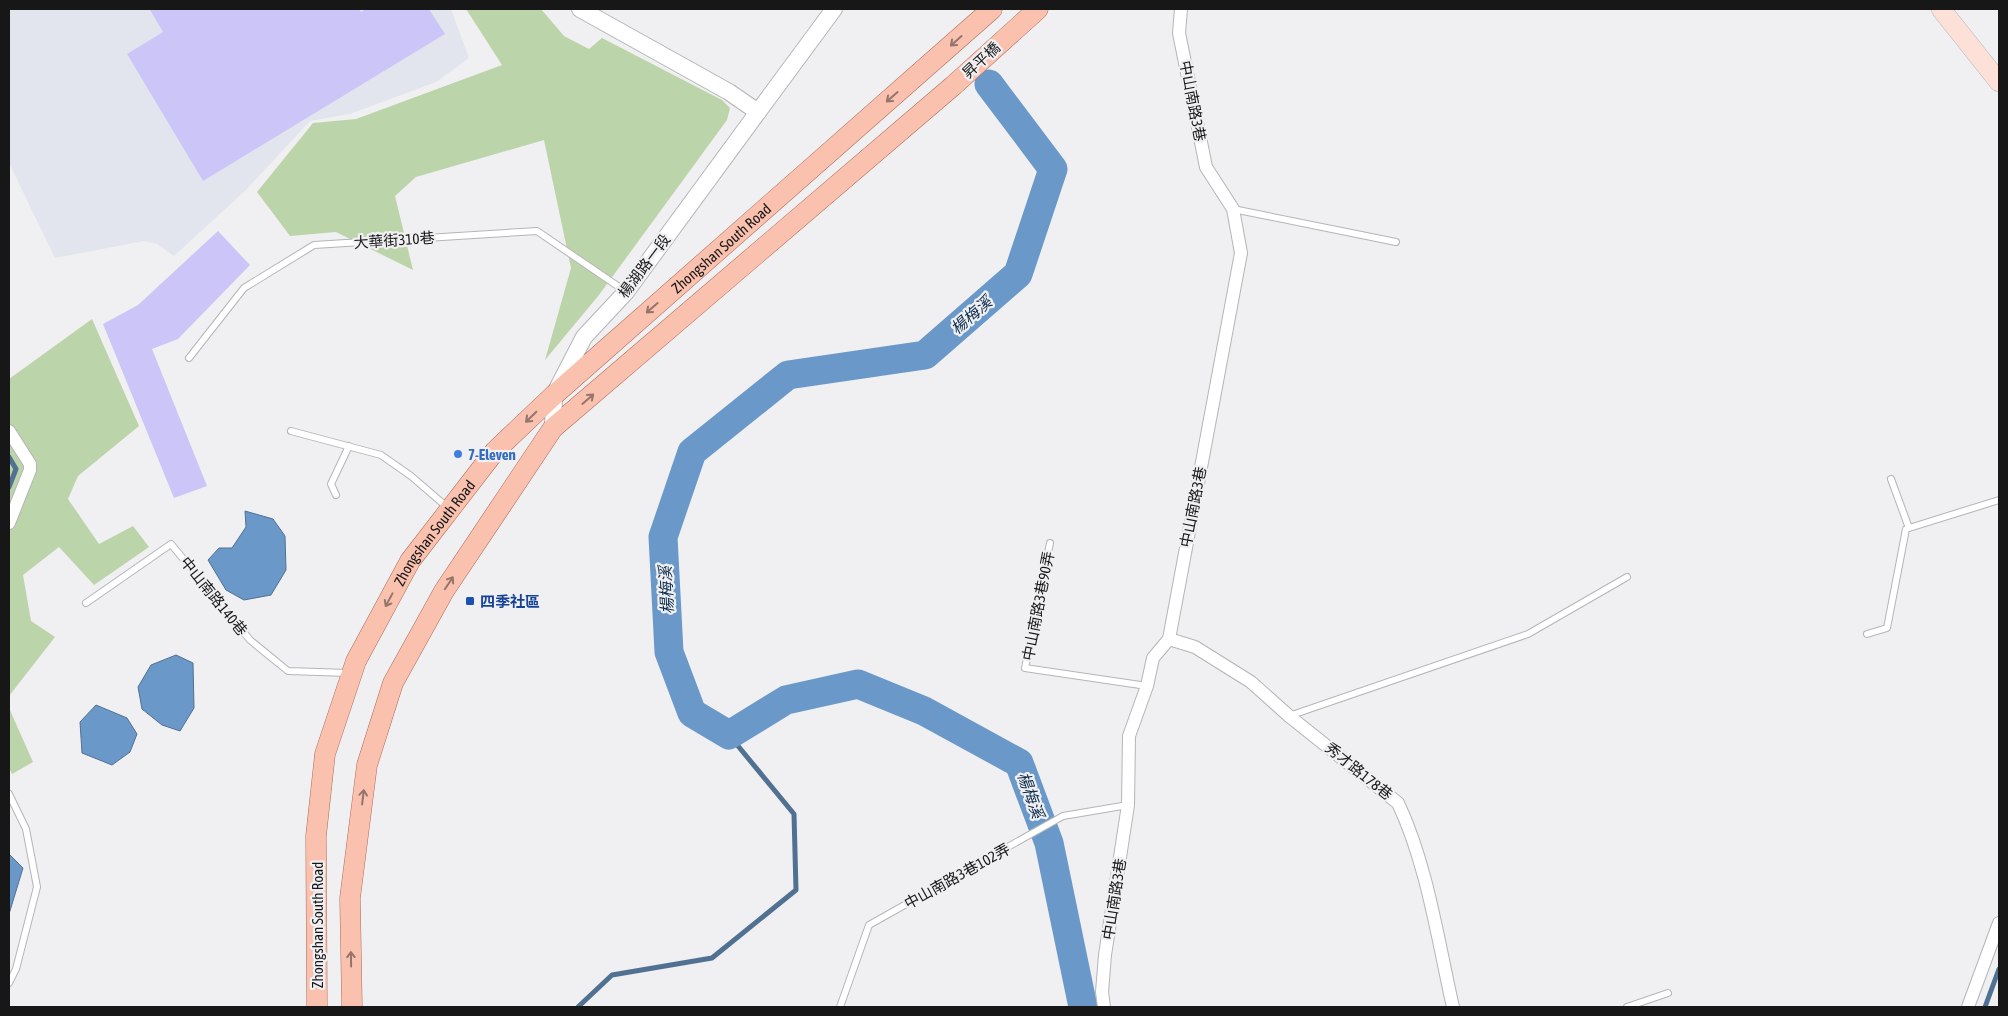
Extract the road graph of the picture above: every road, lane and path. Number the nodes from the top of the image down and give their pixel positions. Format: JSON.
{"nodes":[{"id":1,"x":580,"y":9,"type":"edge"},
{"id":2,"x":834,"y":9,"type":"edge"},
{"id":3,"x":1038,"y":9,"type":"edge"},
{"id":4,"x":1181,"y":9,"type":"edge"},
{"id":5,"x":1941,"y":9,"type":"edge"},
{"id":6,"x":987,"y":13,"type":"edge"},
{"id":7,"x":929,"y":65,"type":"joint"},
{"id":8,"x":1999,"y":82,"type":"edge"},
{"id":9,"x":954,"y":85,"type":"joint"},
{"id":10,"x":758,"y":112,"type":"junction"},
{"id":11,"x":1233,"y":209,"type":"junction"},
{"id":12,"x":1396,"y":242,"type":"dead end"},
{"id":13,"x":626,"y":292,"type":"junction"},
{"id":14,"x":189,"y":358,"type":"dead end"},
{"id":15,"x":554,"y":395,"type":"junction"},
{"id":16,"x":553,"y":428,"type":"junction"},
{"id":17,"x":291,"y":431,"type":"dead end"},
{"id":18,"x":9,"y":432,"type":"edge"},
{"id":19,"x":349,"y":446,"type":"junction"},
{"id":20,"x":1891,"y":480,"type":"dead end"},
{"id":21,"x":336,"y":495,"type":"dead end"},
{"id":22,"x":1999,"y":500,"type":"edge"},
{"id":23,"x":450,"y":509,"type":"junction"},
{"id":24,"x":9,"y":523,"type":"edge"},
{"id":25,"x":1909,"y":528,"type":"junction"},
{"id":26,"x":1050,"y":543,"type":"dead end"},
{"id":27,"x":1627,"y":577,"type":"dead end"},
{"id":28,"x":86,"y":603,"type":"dead end"},
{"id":29,"x":1867,"y":634,"type":"dead end"},
{"id":30,"x":1169,"y":639,"type":"junction"},
{"id":31,"x":352,"y":673,"type":"junction"},
{"id":32,"x":1147,"y":686,"type":"junction"},
{"id":33,"x":1289,"y":716,"type":"junction"},
{"id":34,"x":9,"y":794,"type":"edge"},
{"id":35,"x":1128,"y":805,"type":"junction"},
{"id":36,"x":1999,"y":923,"type":"edge"},
{"id":37,"x":9,"y":983,"type":"edge"},
{"id":38,"x":1668,"y":993,"type":"dead end"},
{"id":39,"x":317,"y":1007,"type":"edge"},
{"id":40,"x":352,"y":1007,"type":"edge"},
{"id":41,"x":840,"y":1007,"type":"edge"},
{"id":42,"x":1104,"y":1007,"type":"edge"},
{"id":43,"x":1453,"y":1007,"type":"edge"},
{"id":44,"x":1627,"y":1007,"type":"edge"},
{"id":45,"x":1968,"y":1007,"type":"edge"}],
"edges":[{"from":1,"to":10,"type":"street"},
{"from":2,"to":10,"type":"street","name":"楊湖路一段"},
{"from":3,"to":9,"type":"main road","name":"昇平橋"},
{"from":4,"to":11,"type":"street","name":"中山南路3巷"},
{"from":5,"to":8,"type":"main road"},
{"from":6,"to":7,"type":"main road","name":"昇平橋","one_way":true},
{"from":7,"to":15,"type":"main road","name":"Zhongshan South Road","one_way":true},
{"from":16,"to":9,"type":"main road","name":"Zhongshan South Road","one_way":true},
{"from":10,"to":13,"type":"street","name":"楊湖路一段"},
{"from":11,"to":12,"type":"lane"},
{"from":11,"to":30,"type":"street","name":"中山南路3巷"},
{"from":13,"to":14,"type":"lane","name":"大華街310巷"},
{"from":13,"to":15,"type":"street","name":"楊湖路一段"},
{"from":15,"to":16,"type":"street","name":"楊湖路一段"},
{"from":15,"to":23,"type":"main road","name":"Zhongshan South Road","one_way":true},
{"from":40,"to":16,"type":"main road","name":"Zhongshan South Road","one_way":true},
{"from":17,"to":19,"type":"lane"},
{"from":18,"to":24,"type":"street"},
{"from":19,"to":21,"type":"lane"},
{"from":19,"to":23,"type":"lane"},
{"from":20,"to":25,"type":"lane"},
{"from":22,"to":25,"type":"lane"},
{"from":23,"to":31,"type":"main road","name":"Zhongshan South Road","one_way":true},
{"from":25,"to":29,"type":"lane"},
{"from":26,"to":32,"type":"lane","name":"中山南路3巷90弄"},
{"from":27,"to":33,"type":"lane"},
{"from":28,"to":31,"type":"lane","name":"中山南路140巷"},
{"from":30,"to":32,"type":"street","name":"中山南路3巷"},
{"from":30,"to":33,"type":"street","name":"秀才路178巷"},
{"from":31,"to":39,"type":"main road","name":"Zhongshan South Road"},
{"from":32,"to":35,"type":"street","name":"中山南路3巷"},
{"from":33,"to":43,"type":"street","name":"秀才路178巷"},
{"from":34,"to":37,"type":"lane"},
{"from":35,"to":41,"type":"lane","name":"中山南路3巷102弄"},
{"from":35,"to":42,"type":"street","name":"中山南路3巷"},
{"from":36,"to":45,"type":"street"},
{"from":38,"to":44,"type":"lane"}]}
